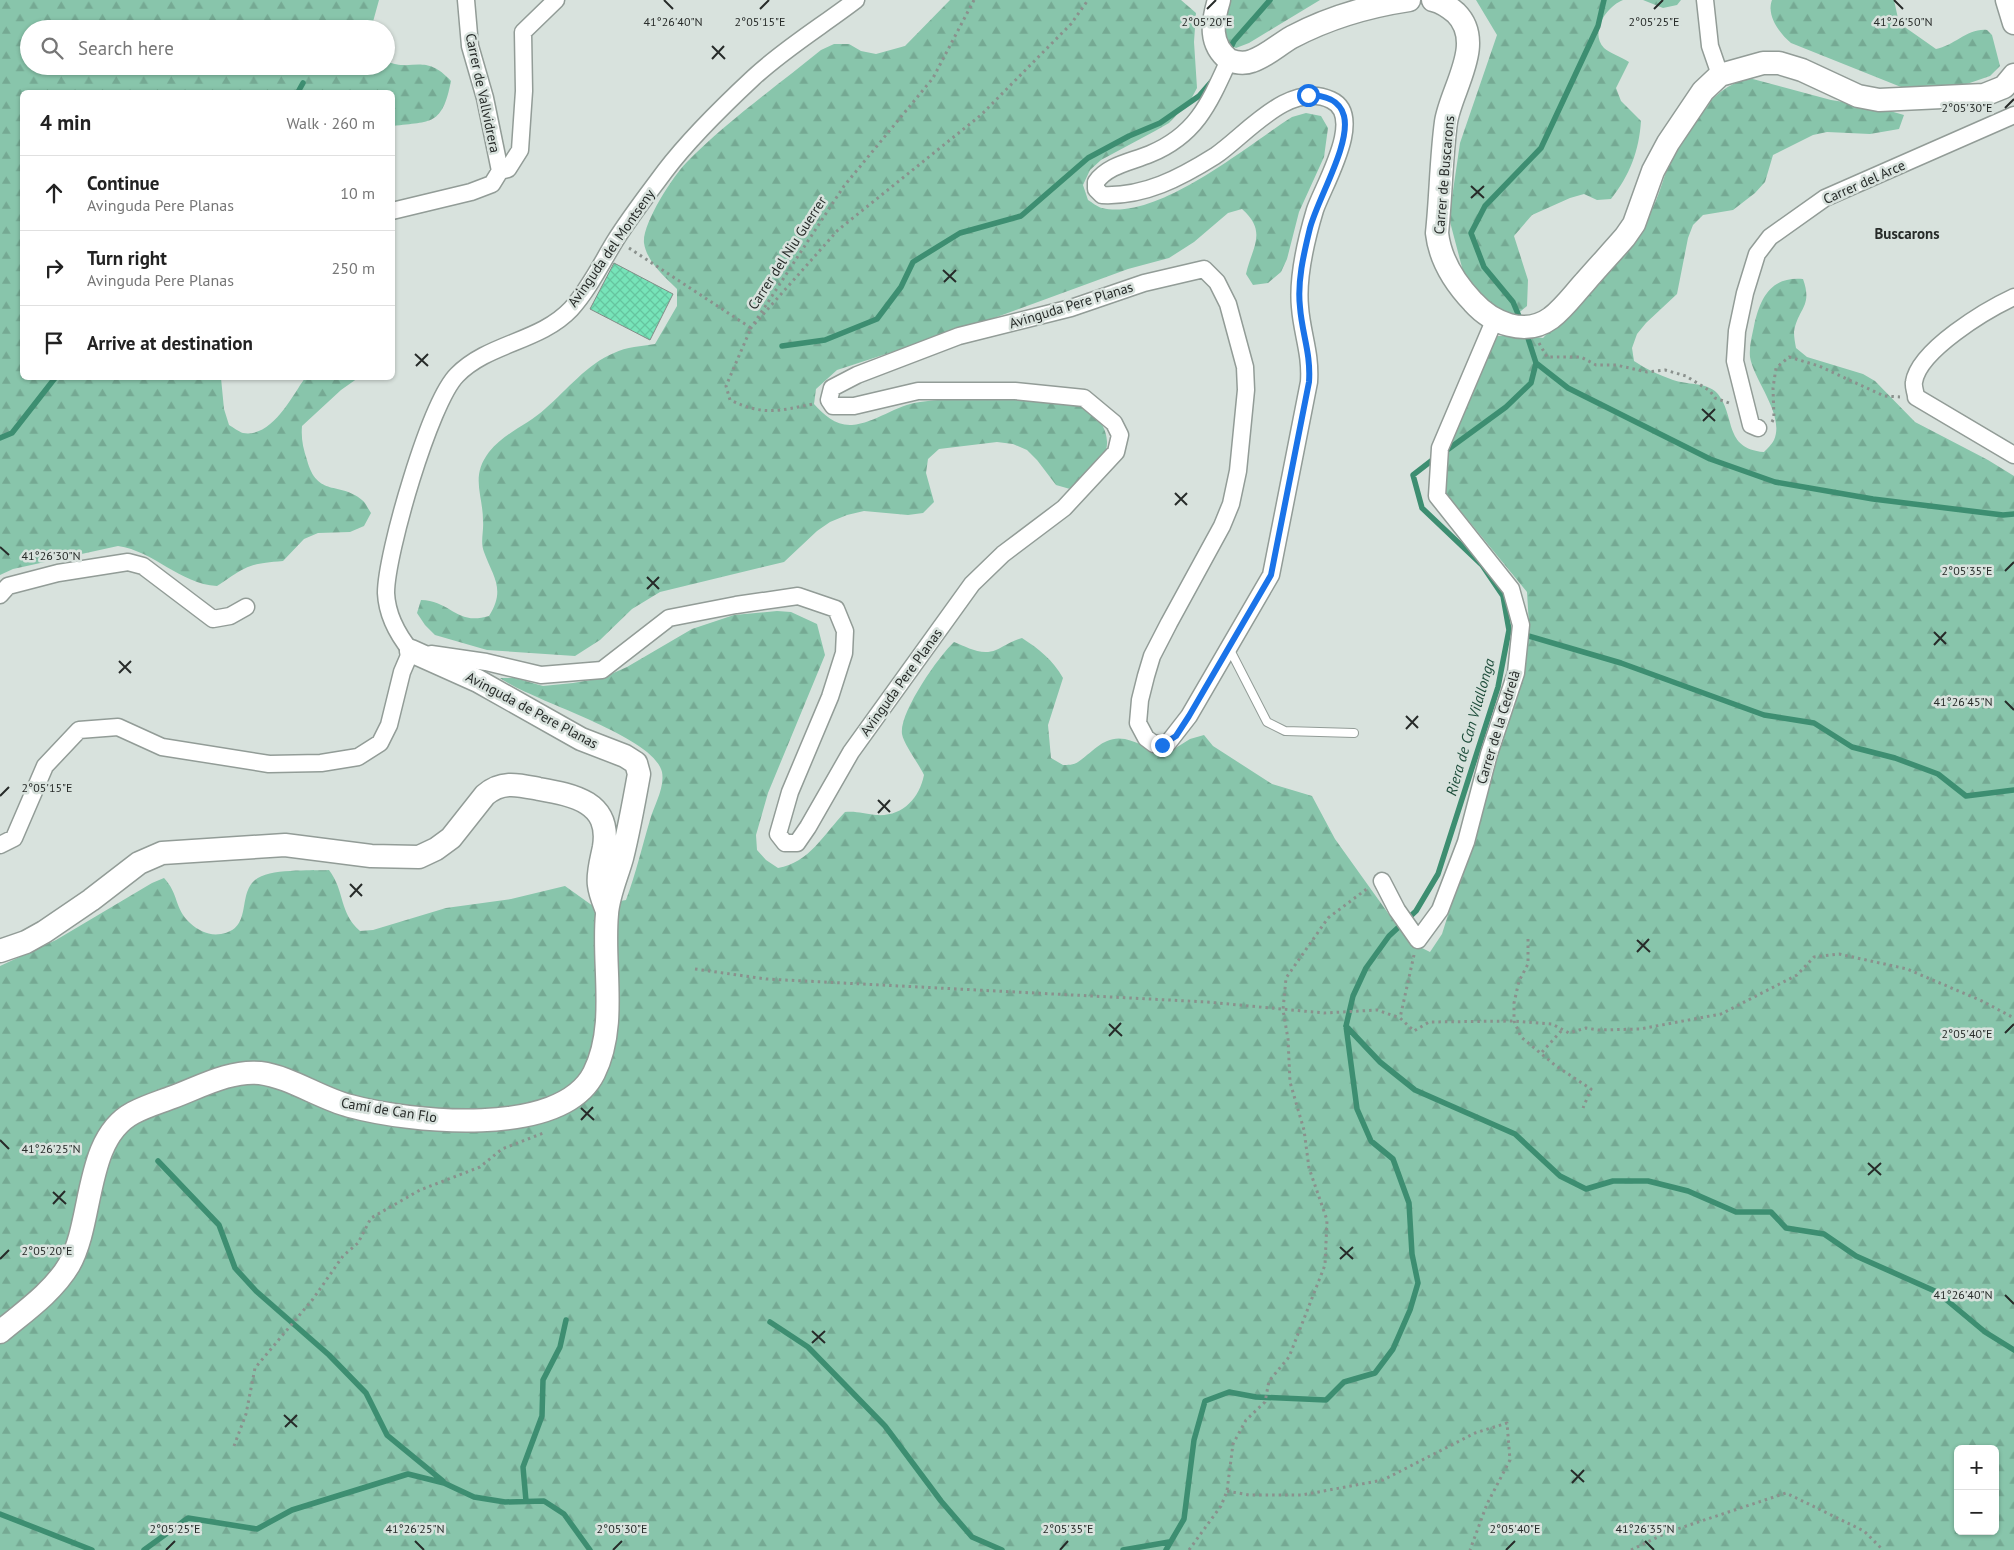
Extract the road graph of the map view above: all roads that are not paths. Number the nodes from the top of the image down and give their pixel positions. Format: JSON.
{"nodes":[{"id":1,"x":466,"y":0,"type":"edge"},
{"id":2,"x":556,"y":0,"type":"edge"},
{"id":3,"x":856,"y":0,"type":"edge"},
{"id":4,"x":1220,"y":0,"type":"edge"},
{"id":5,"x":1409,"y":0,"type":"edge"},
{"id":6,"x":1433,"y":0,"type":"edge"},
{"id":7,"x":1705,"y":0,"type":"edge"},
{"id":8,"x":2007,"y":0,"type":"edge"},
{"id":9,"x":2014,"y":22,"type":"edge"},
{"id":10,"x":1229,"y":60,"type":"junction"},
{"id":11,"x":1720,"y":75,"type":"junction"},
{"id":12,"x":2013,"y":79,"type":"edge"},
{"id":13,"x":2014,"y":115,"type":"edge"},
{"id":14,"x":500,"y":171,"type":"junction"},
{"id":15,"x":395,"y":210,"type":"edge"},
{"id":16,"x":2014,"y":297,"type":"edge"},
{"id":17,"x":1494,"y":321,"type":"junction"},
{"id":18,"x":1753,"y":422,"type":"road end"},
{"id":19,"x":2014,"y":455,"type":"edge"},
{"id":20,"x":0,"y":595,"type":"edge"},
{"id":21,"x":246,"y":607,"type":"dead end"},
{"id":22,"x":1228,"y":646,"type":"junction"},
{"id":23,"x":411,"y":651,"type":"junction"},
{"id":24,"x":1354,"y":733,"type":"dead end"},
{"id":25,"x":0,"y":845,"type":"edge"},
{"id":26,"x":1382,"y":881,"type":"road end"},
{"id":27,"x":607,"y":911,"type":"junction"},
{"id":28,"x":0,"y":951,"type":"edge"},
{"id":29,"x":0,"y":1332,"type":"edge"}],
"edges":[{"from":1,"to":14,"type":"street","name":"Carrer de Vallvidrera"},
{"from":2,"to":14,"type":"street","name":"Carrer de Vallvidrera"},
{"from":3,"to":23,"type":"street","name":"Avinguda del Montseny"},
{"from":4,"to":10,"type":"street"},
{"from":5,"to":10,"type":"street"},
{"from":6,"to":17,"type":"street","name":"Carrer de Buscarons"},
{"from":7,"to":11,"type":"street"},
{"from":8,"to":9,"type":"street"},
{"from":10,"to":22,"type":"street","name":"Avinguda Pere Planas"},
{"from":11,"to":12,"type":"street"},
{"from":11,"to":17,"type":"street"},
{"from":13,"to":18,"type":"street","name":"Carrer del Arce"},
{"from":14,"to":15,"type":"street"},
{"from":16,"to":19,"type":"street"},
{"from":17,"to":26,"type":"street","name":"Carrer de la Cedrelà"},
{"from":20,"to":21,"type":"street"},
{"from":22,"to":23,"type":"street","name":"Avinguda Pere Planas"},
{"from":22,"to":24,"type":"lane"},
{"from":23,"to":25,"type":"street"},
{"from":23,"to":27,"type":"street","name":"Avinguda de Pere Planas"},
{"from":27,"to":28,"type":"street"},
{"from":27,"to":29,"type":"street","name":"Camí de Can Flo"}]}
